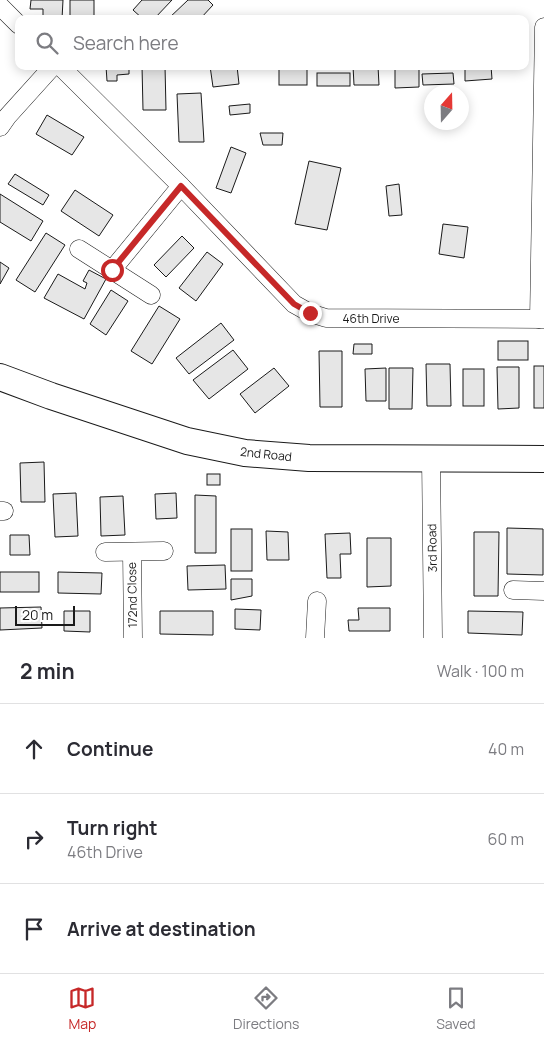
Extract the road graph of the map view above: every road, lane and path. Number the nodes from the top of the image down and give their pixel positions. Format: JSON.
{"nodes":[{"id":1,"x":0,"y":6,"type":"edge"},
{"id":2,"x":15,"y":21,"type":"edge"},
{"id":3,"x":544,"y":27,"type":"edge"},
{"id":4,"x":49,"y":70,"type":"edge"},
{"id":5,"x":64,"y":70,"type":"edge"},
{"id":6,"x":0,"y":127,"type":"edge"},
{"id":7,"x":181,"y":186,"type":"junction"},
{"id":8,"x":79,"y":249,"type":"dead end"},
{"id":9,"x":112,"y":270,"type":"junction"},
{"id":10,"x":151,"y":294,"type":"dead end"},
{"id":11,"x":542,"y":319,"type":"edge"},
{"id":12,"x":0,"y":377,"type":"edge"},
{"id":13,"x":431,"y":458,"type":"junction"},
{"id":14,"x":544,"y":459,"type":"edge"},
{"id":15,"x":164,"y":551,"type":"dead end"},
{"id":16,"x":106,"y":552,"type":"dead end"},
{"id":17,"x":132,"y":552,"type":"junction"},
{"id":18,"x":513,"y":590,"type":"dead end"},
{"id":19,"x":544,"y":591,"type":"edge"},
{"id":20,"x":317,"y":601,"type":"dead end"},
{"id":21,"x":133,"y":638,"type":"edge"},
{"id":22,"x":315,"y":638,"type":"edge"},
{"id":23,"x":433,"y":638,"type":"edge"}],
"edges":[{"from":1,"to":2,"type":"street"},
{"from":3,"to":11,"type":"street"},
{"from":4,"to":6,"type":"street"},
{"from":5,"to":7,"type":"street","name":"46th Drive"},
{"from":7,"to":9,"type":"street"},
{"from":7,"to":11,"type":"street","name":"46th Drive"},
{"from":8,"to":9,"type":"street"},
{"from":9,"to":10,"type":"street"},
{"from":12,"to":13,"type":"street","name":"2nd Road"},
{"from":13,"to":14,"type":"street","name":"2nd Road"},
{"from":13,"to":23,"type":"street","name":"3rd Road"},
{"from":15,"to":17,"type":"street"},
{"from":16,"to":17,"type":"street"},
{"from":17,"to":21,"type":"street","name":"172nd Close"},
{"from":18,"to":19,"type":"street"},
{"from":20,"to":22,"type":"street"}]}
